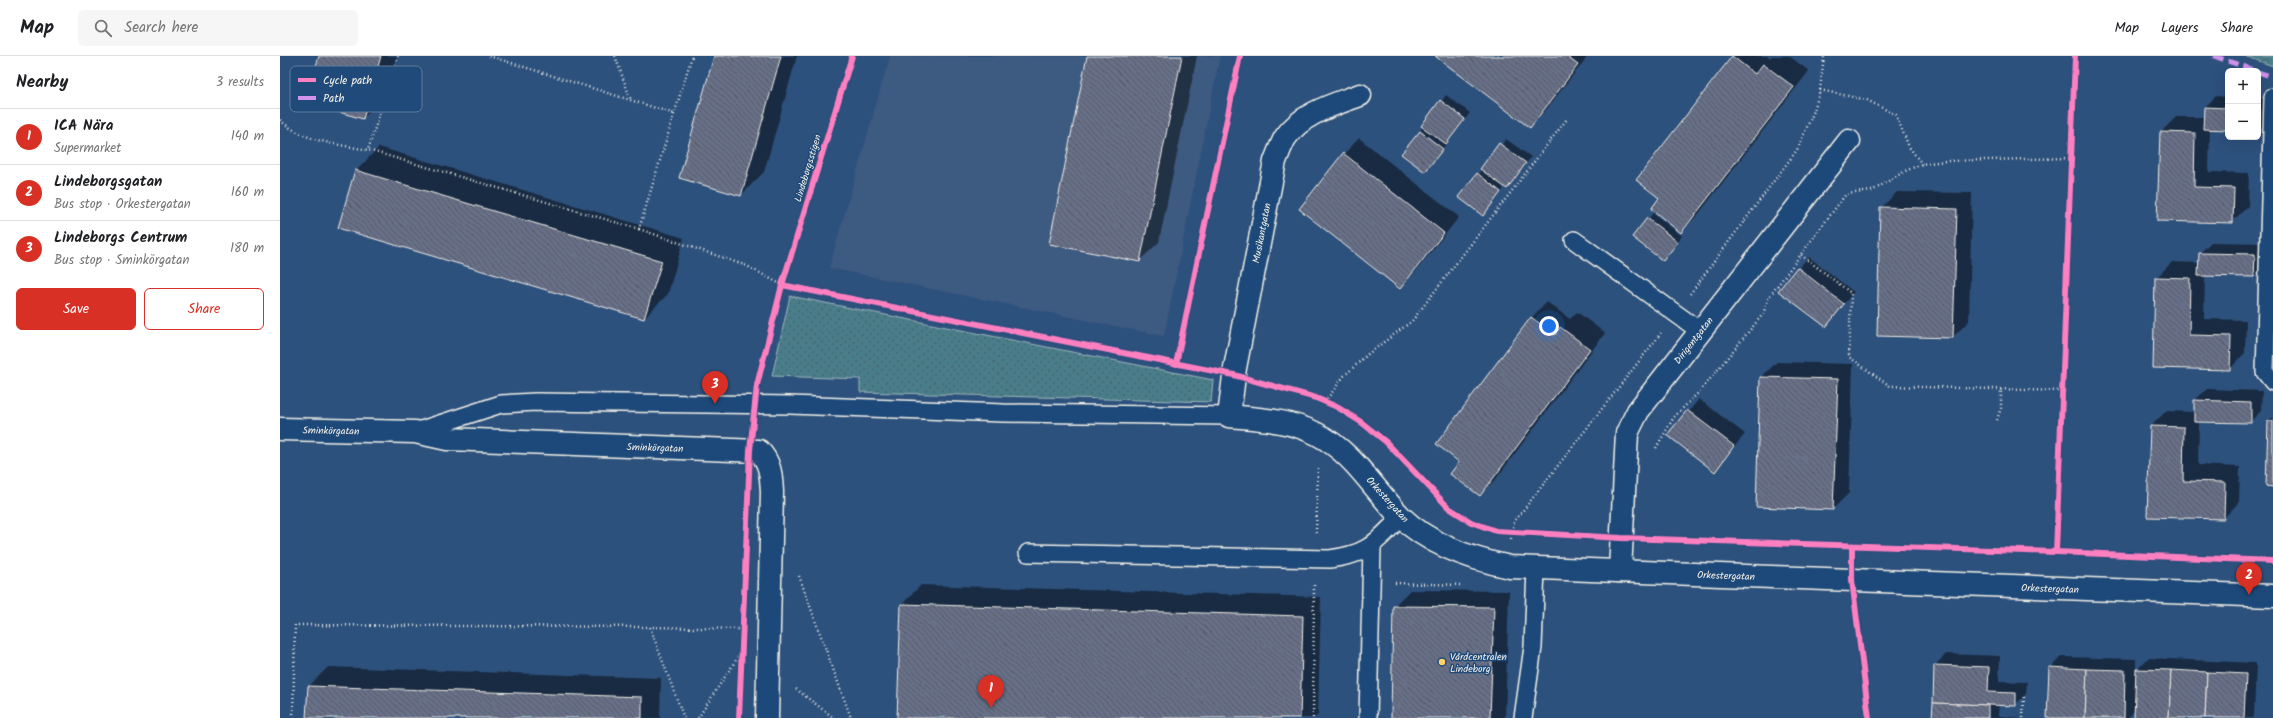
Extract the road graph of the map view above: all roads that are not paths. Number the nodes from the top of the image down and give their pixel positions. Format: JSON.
{"nodes":[{"id":1,"x":1360,"y":95,"type":"dead end"},
{"id":2,"x":2273,"y":97,"type":"edge"},
{"id":3,"x":1849,"y":141,"type":"dead end"},
{"id":4,"x":1574,"y":240,"type":"dead end"},
{"id":5,"x":1700,"y":331,"type":"junction"},
{"id":6,"x":2273,"y":382,"type":"edge"},
{"id":7,"x":1229,"y":416,"type":"junction"},
{"id":8,"x":280,"y":429,"type":"edge"},
{"id":9,"x":415,"y":432,"type":"junction"},
{"id":10,"x":1401,"y":517,"type":"junction"},
{"id":11,"x":1372,"y":547,"type":"junction"},
{"id":12,"x":1028,"y":553,"type":"dead end"},
{"id":13,"x":1536,"y":568,"type":"junction"},
{"id":14,"x":1620,"y":571,"type":"junction"},
{"id":15,"x":2273,"y":596,"type":"edge"},
{"id":16,"x":767,"y":718,"type":"edge"},
{"id":17,"x":1368,"y":718,"type":"edge"},
{"id":18,"x":1523,"y":718,"type":"edge"}],
"edges":[{"from":1,"to":7,"type":"street","name":"Musikantgatan"},
{"from":2,"to":6,"type":"lane"},
{"from":3,"to":5,"type":"street","name":"Dirigentgatan"},
{"from":4,"to":5,"type":"lane"},
{"from":5,"to":14,"type":"street","name":"Dirigentgatan"},
{"from":7,"to":9,"type":"lane"},
{"from":7,"to":10,"type":"street","name":"Orkestergatan"},
{"from":8,"to":9,"type":"street","name":"Sminkörgatan"},
{"from":9,"to":16,"type":"street","name":"Sminkörgatan"},
{"from":10,"to":11,"type":"lane"},
{"from":10,"to":13,"type":"street","name":"Orkestergatan"},
{"from":11,"to":12,"type":"lane"},
{"from":11,"to":17,"type":"lane"},
{"from":13,"to":14,"type":"street","name":"Orkestergatan"},
{"from":13,"to":18,"type":"lane"},
{"from":14,"to":15,"type":"street","name":"Orkestergatan"}]}
